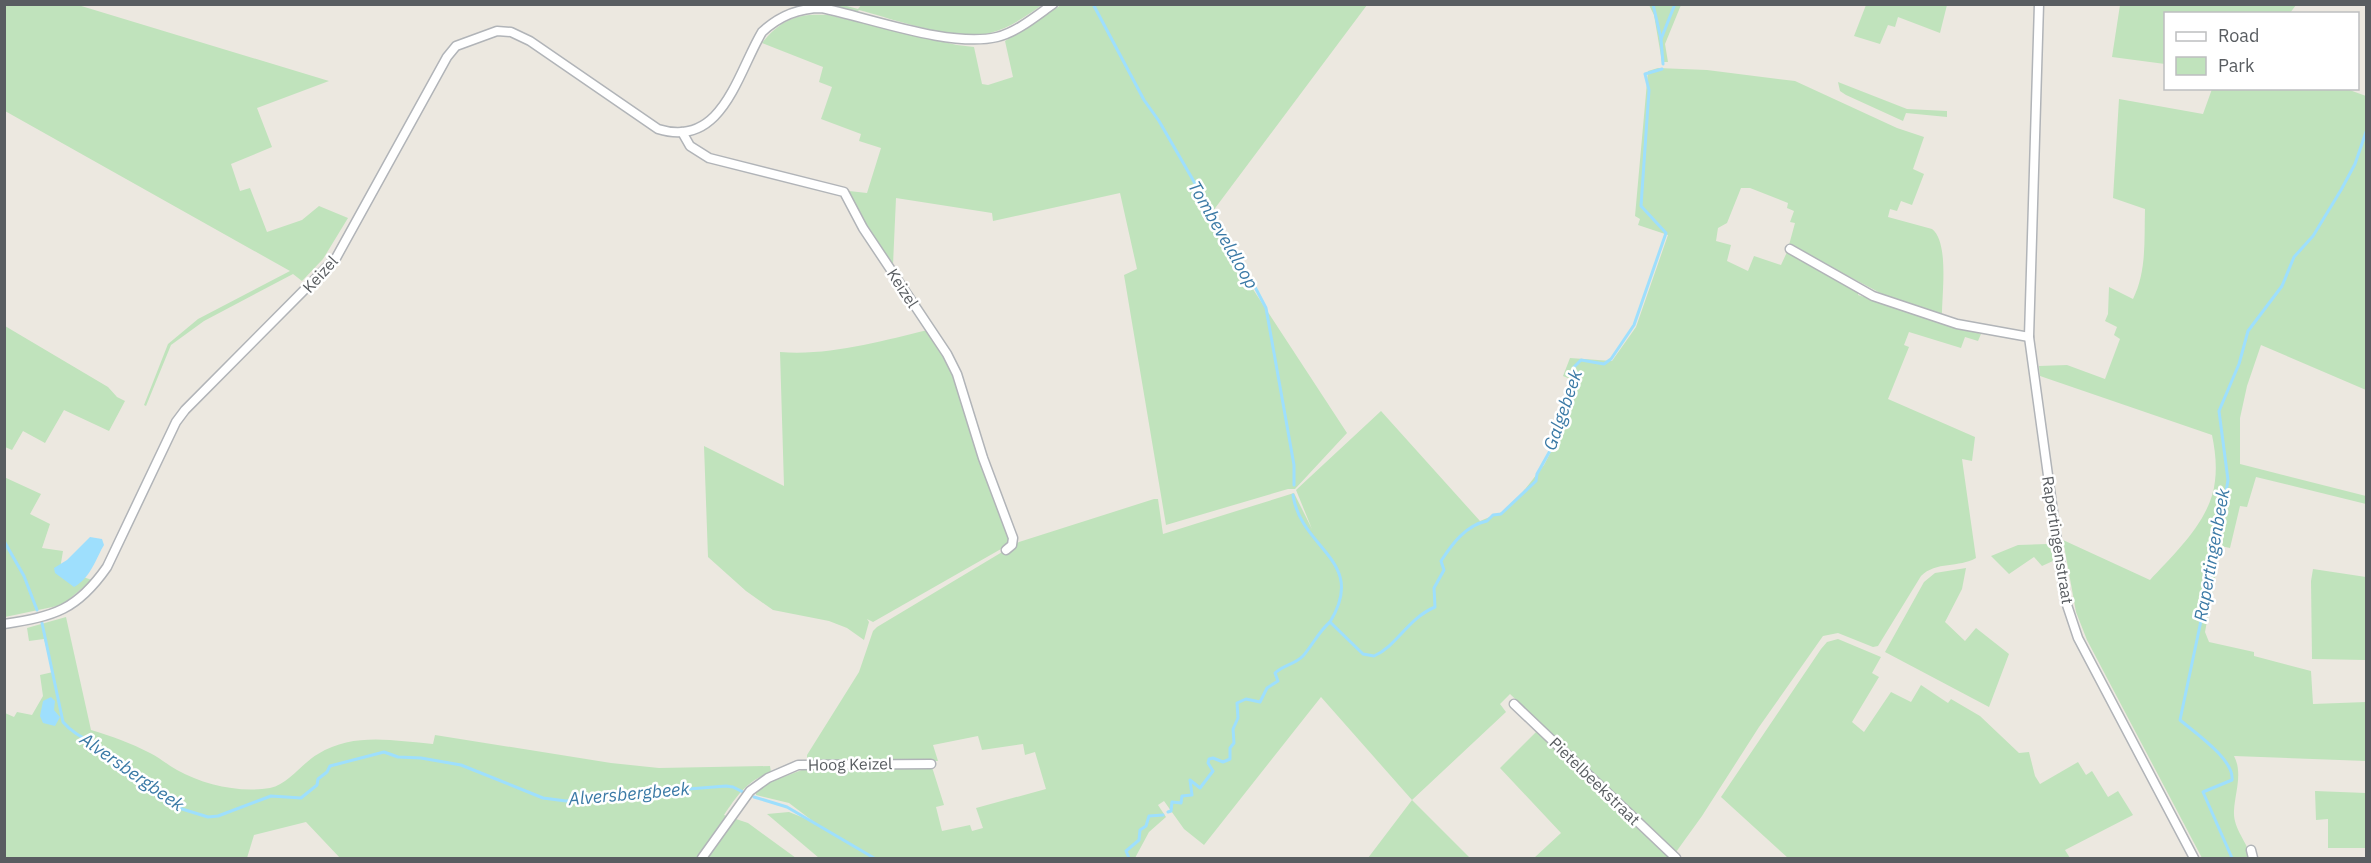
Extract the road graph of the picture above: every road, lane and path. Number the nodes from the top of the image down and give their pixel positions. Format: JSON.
{"nodes":[{"id":1,"x":1053,"y":4,"type":"edge"},
{"id":2,"x":2039,"y":4,"type":"edge"},
{"id":3,"x":682,"y":132,"type":"junction"},
{"id":4,"x":1791,"y":249,"type":"dead end"},
{"id":5,"x":2030,"y":337,"type":"junction"},
{"id":6,"x":1006,"y":550,"type":"dead end"},
{"id":7,"x":4,"y":624,"type":"edge"},
{"id":8,"x":1514,"y":704,"type":"dead end"},
{"id":9,"x":931,"y":764,"type":"dead end"},
{"id":10,"x":702,"y":858,"type":"edge"},
{"id":11,"x":1676,"y":858,"type":"edge"},
{"id":12,"x":2194,"y":858,"type":"edge"}],
"edges":[{"from":1,"to":3,"type":"street"},
{"from":2,"to":5,"type":"street","name":"Rapertingenstraat"},
{"from":3,"to":6,"type":"street","name":"Keizel"},
{"from":3,"to":7,"type":"street","name":"Keizel"},
{"from":4,"to":5,"type":"street"},
{"from":5,"to":12,"type":"street","name":"Rapertingenstraat"},
{"from":8,"to":11,"type":"street","name":"Pietelbeekstraat"},
{"from":9,"to":10,"type":"street","name":"Hoog Keizel"}]}
